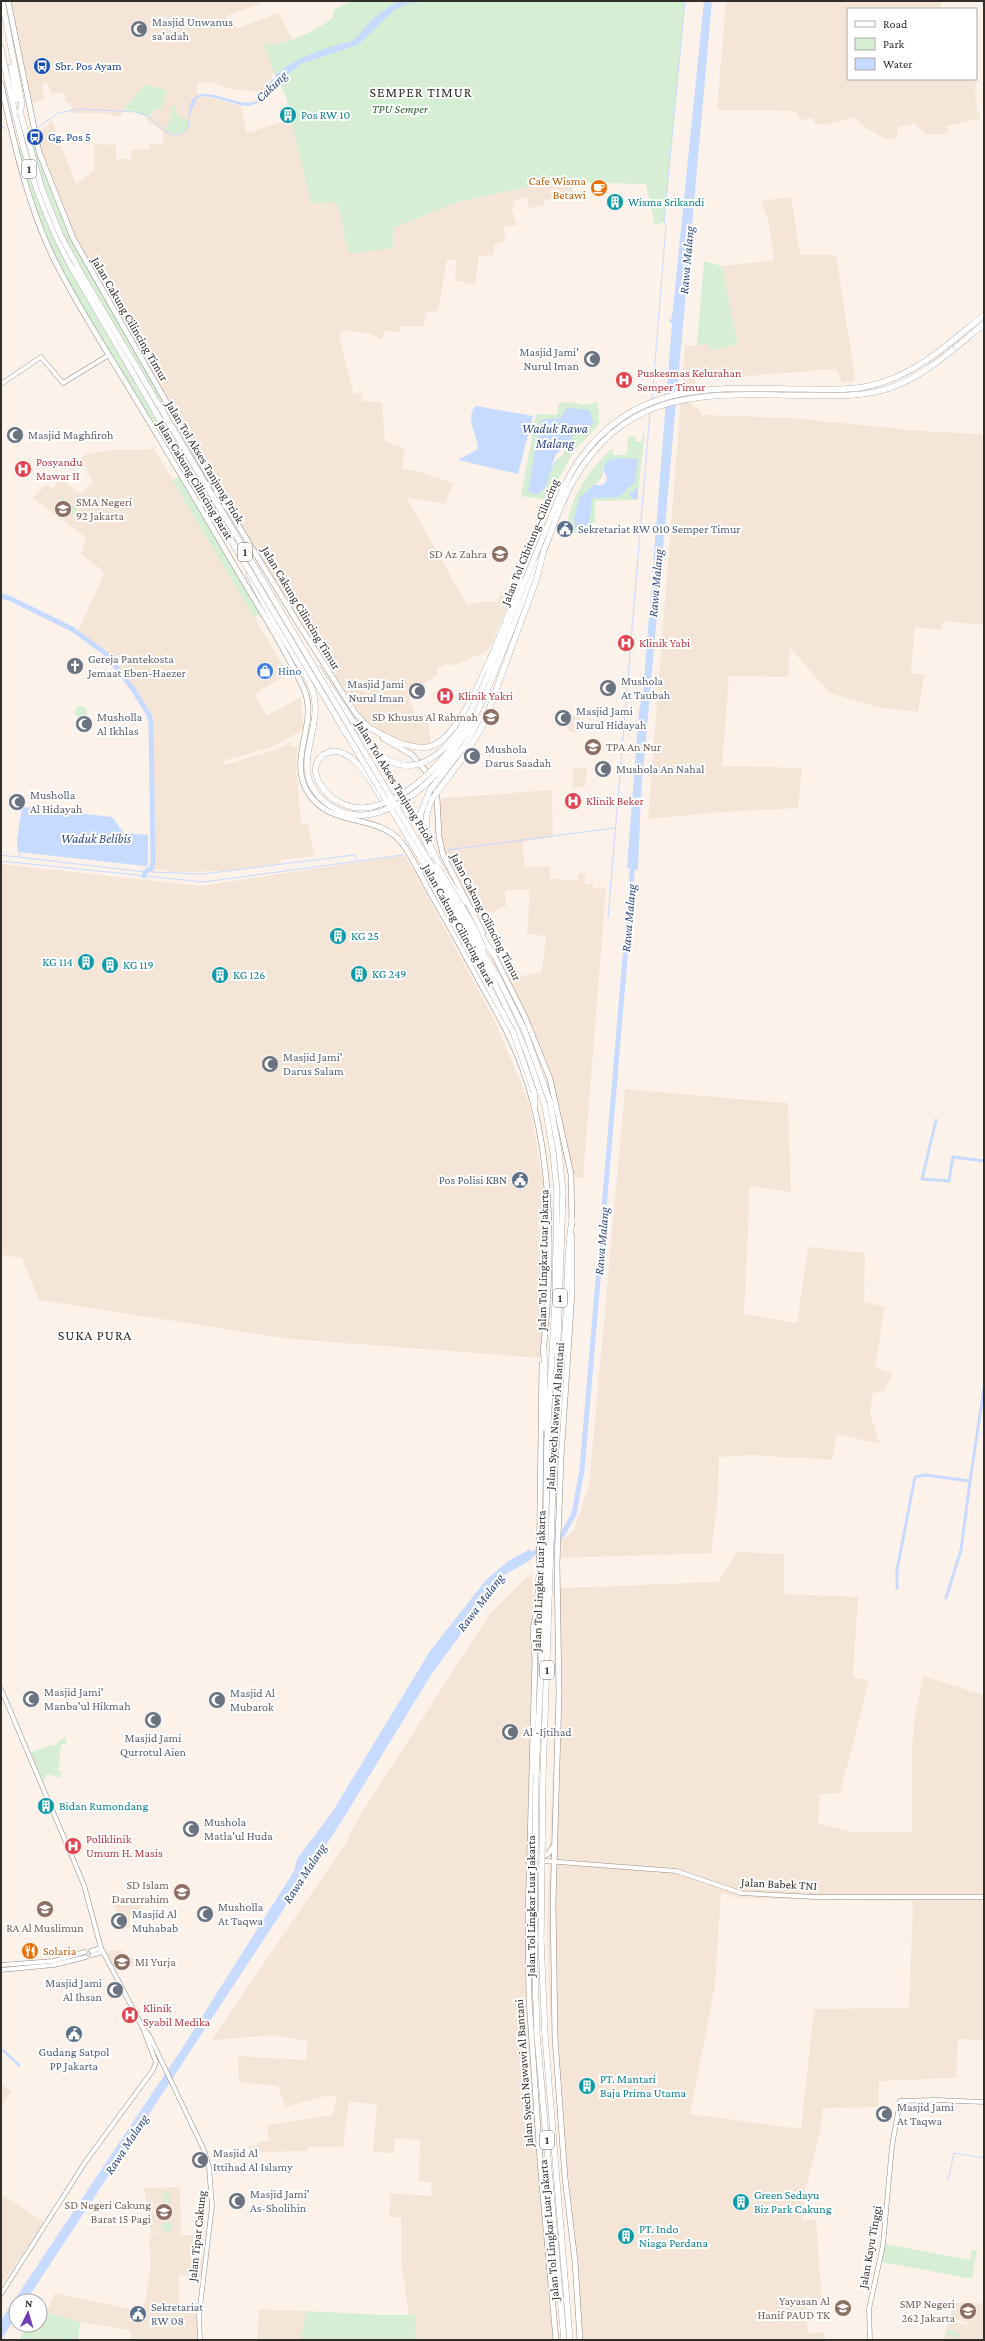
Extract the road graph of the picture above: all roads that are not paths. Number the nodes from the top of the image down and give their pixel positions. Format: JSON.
{"nodes":[{"id":1,"x":2,"y":1,"type":"edge"},
{"id":2,"x":8,"y":1,"type":"edge"},
{"id":3,"x":1,"y":16,"type":"edge"},
{"id":4,"x":1,"y":48,"type":"edge"},
{"id":5,"x":1,"y":65,"type":"edge"},
{"id":6,"x":7,"y":78,"type":"junction"},
{"id":7,"x":1,"y":84,"type":"edge"},
{"id":8,"x":20,"y":112,"type":"junction"},
{"id":9,"x":984,"y":316,"type":"edge"},
{"id":10,"x":984,"y":324,"type":"edge"},
{"id":11,"x":109,"y":355,"type":"junction"},
{"id":12,"x":1,"y":384,"type":"edge"},
{"id":13,"x":217,"y":490,"type":"junction"},
{"id":14,"x":199,"y":503,"type":"junction"},
{"id":15,"x":229,"y":509,"type":"junction"},
{"id":16,"x":209,"y":522,"type":"junction"},
{"id":17,"x":542,"y":548,"type":"junction"},
{"id":18,"x":242,"y":559,"type":"junction"},
{"id":19,"x":305,"y":653,"type":"junction"},
{"id":20,"x":492,"y":673,"type":"junction"},
{"id":21,"x":368,"y":727,"type":"junction"},
{"id":22,"x":404,"y":796,"type":"junction"},
{"id":23,"x":403,"y":830,"type":"junction"},
{"id":24,"x":419,"y":857,"type":"junction"},
{"id":25,"x":495,"y":957,"type":"junction"},
{"id":26,"x":473,"y":971,"type":"junction"},
{"id":27,"x":506,"y":979,"type":"junction"},
{"id":28,"x":496,"y":980,"type":"junction"},
{"id":29,"x":484,"y":991,"type":"junction"},
{"id":30,"x":535,"y":1106,"type":"junction"},
{"id":31,"x":572,"y":1220,"type":"junction"},
{"id":32,"x":570,"y":1332,"type":"joint"},
{"id":33,"x":544,"y":1351,"type":"junction"},
{"id":34,"x":558,"y":1383,"type":"junction"},
{"id":35,"x":547,"y":1440,"type":"junction"},
{"id":36,"x":548,"y":1566,"type":"junction"},
{"id":37,"x":1,"y":1689,"type":"edge"},
{"id":38,"x":530,"y":1844,"type":"junction"},
{"id":39,"x":554,"y":1844,"type":"junction"},
{"id":40,"x":529,"y":1860,"type":"junction"},
{"id":41,"x":554,"y":1861,"type":"junction"},
{"id":42,"x":984,"y":1897,"type":"edge"},
{"id":43,"x":102,"y":1950,"type":"junction"},
{"id":44,"x":91,"y":1953,"type":"dead end"},
{"id":45,"x":86,"y":1954,"type":"dead end"},
{"id":46,"x":71,"y":1958,"type":"junction"},
{"id":47,"x":1,"y":1965,"type":"edge"},
{"id":48,"x":1,"y":1970,"type":"edge"},
{"id":49,"x":143,"y":2028,"type":"junction"},
{"id":50,"x":984,"y":2102,"type":"edge"},
{"id":51,"x":1,"y":2294,"type":"edge"},
{"id":52,"x":200,"y":2340,"type":"edge"},
{"id":53,"x":556,"y":2340,"type":"edge"},
{"id":54,"x":564,"y":2340,"type":"edge"},
{"id":55,"x":570,"y":2340,"type":"edge"},
{"id":56,"x":580,"y":2340,"type":"edge"},
{"id":57,"x":870,"y":2340,"type":"edge"}],
"edges":[{"from":1,"to":8,"type":"highway"},
{"from":2,"to":13,"type":"highway","name":"Jalan Cakung Cilincing Timur"},
{"from":3,"to":8,"type":"highway","name":"Jalan Tol Akses Tanjung Priok","number":"1"},
{"from":4,"to":6,"type":"highway","name":"Jalan Tol Akses Tanjung Priok","number":"1"},
{"from":5,"to":6,"type":"highway"},
{"from":6,"to":18,"type":"highway","name":"Jalan Tol Akses Tanjung Priok","number":"1","bridge":true},
{"from":7,"to":11,"type":"highway","name":"Jalan Cakung Cilincing Barat"},
{"from":8,"to":19,"type":"highway","name":"Jalan Tol Akses Tanjung Priok","number":"1","bridge":true},
{"from":9,"to":17,"type":"highway","name":"Jalan Tol Cibitung–Cilincing"},
{"from":10,"to":17,"type":"highway","name":"Jalan Tol Cibitung–Cilincing"},
{"from":11,"to":12,"type":"street"},
{"from":11,"to":14,"type":"highway","name":"Jalan Cakung Cilincing Barat"},
{"from":13,"to":14,"type":"highway"},
{"from":13,"to":15,"type":"highway","name":"Jalan Cakung Cilincing Timur"},
{"from":14,"to":16,"type":"highway","name":"Jalan Cakung Cilincing Barat"},
{"from":15,"to":16,"type":"highway"},
{"from":15,"to":21,"type":"highway","name":"Jalan Cakung Cilincing Timur"},
{"from":16,"to":26,"type":"highway","name":"Jalan Cakung Cilincing Barat"},
{"from":17,"to":20,"type":"highway","name":"Jalan Tol Cibitung–Cilincing"},
{"from":17,"to":21,"type":"highway"},
{"from":17,"to":25,"type":"highway","bridge":true},
{"from":18,"to":22,"type":"highway","bridge":true},
{"from":18,"to":23,"type":"highway","name":"Jalan Tol Akses Tanjung Priok","number":"1","bridge":true},
{"from":19,"to":20,"type":"highway","bridge":true},
{"from":19,"to":28,"type":"highway","name":"Jalan Tol Akses Tanjung Priok","number":"1","bridge":true},
{"from":20,"to":22,"type":"highway","bridge":true},
{"from":20,"to":28,"type":"highway","bridge":true},
{"from":21,"to":25,"type":"highway","name":"Jalan Cakung Cilincing Timur"},
{"from":22,"to":23,"type":"highway","bridge":true},
{"from":23,"to":24,"type":"highway","name":"Jalan Tol Akses Tanjung Priok","number":"1","bridge":true},
{"from":24,"to":28,"type":"highway","name":"Jalan Tol Akses Tanjung Priok","number":"1","bridge":true},
{"from":24,"to":30,"type":"highway","bridge":true},
{"from":25,"to":26,"type":"highway"},
{"from":25,"to":27,"type":"highway","name":"Jalan Cakung Cilincing Timur"},
{"from":26,"to":29,"type":"highway","name":"Jalan Cakung Cilincing Barat"},
{"from":27,"to":29,"type":"highway"},
{"from":27,"to":31,"type":"highway","name":"Jalan Cakung Cilincing Timur"},
{"from":28,"to":34,"type":"highway","name":"Jalan Tol Lingkar Luar Jakarta","number":"1","bridge":true},
{"from":28,"to":35,"type":"highway","name":"Jalan Tol Lingkar Luar Jakarta","number":"1"},
{"from":29,"to":30,"type":"highway","name":"Jalan Cakung Cilincing Barat"},
{"from":30,"to":33,"type":"highway","name":"Jalan Cakung Cilincing Barat"},
{"from":31,"to":32,"type":"highway","name":"Jalan Cakung Cilincing Timur"},
{"from":31,"to":34,"type":"highway"},
{"from":32,"to":36,"type":"highway","name":"Jalan Syech Nawawi Al Bantani"},
{"from":33,"to":35,"type":"highway"},
{"from":33,"to":36,"type":"highway","name":"Jalan Syech Nawawi Al Bantani"},
{"from":34,"to":36,"type":"highway","name":"Jalan Tol Lingkar Luar Jakarta","number":"1"},
{"from":35,"to":36,"type":"highway","name":"Jalan Tol Lingkar Luar Jakarta","number":"1"},
{"from":36,"to":38,"type":"highway","name":"Jalan Syech Nawawi Al Bantani"},
{"from":36,"to":39,"type":"highway","name":"Jalan Syech Nawawi Al Bantani"},
{"from":36,"to":54,"type":"highway","name":"Jalan Tol Lingkar Luar Jakarta","number":"1","bridge":true},
{"from":36,"to":55,"type":"highway","name":"Jalan Tol Lingkar Luar Jakarta","number":"1","bridge":true},
{"from":37,"to":43,"type":"street"},
{"from":38,"to":39,"type":"highway"},
{"from":38,"to":40,"type":"highway","name":"Jalan Syech Nawawi Al Bantani"},
{"from":39,"to":41,"type":"highway","name":"Jalan Syech Nawawi Al Bantani"},
{"from":40,"to":41,"type":"street","name":"Jalan Babek TNI"},
{"from":40,"to":53,"type":"highway","name":"Jalan Syech Nawawi Al Bantani"},
{"from":41,"to":42,"type":"street","name":"Jalan Babek TNI"},
{"from":41,"to":56,"type":"highway","name":"Jalan Syech Nawawi Al Bantani"},
{"from":43,"to":44,"type":"street"},
{"from":43,"to":49,"type":"street"},
{"from":45,"to":46,"type":"street"},
{"from":46,"to":47,"type":"street"},
{"from":46,"to":48,"type":"street"},
{"from":49,"to":51,"type":"street"},
{"from":49,"to":52,"type":"street","name":"Jalan Tipar Cakung"},
{"from":50,"to":57,"type":"street","name":"Jalan Kayu Tinggi"}]}
